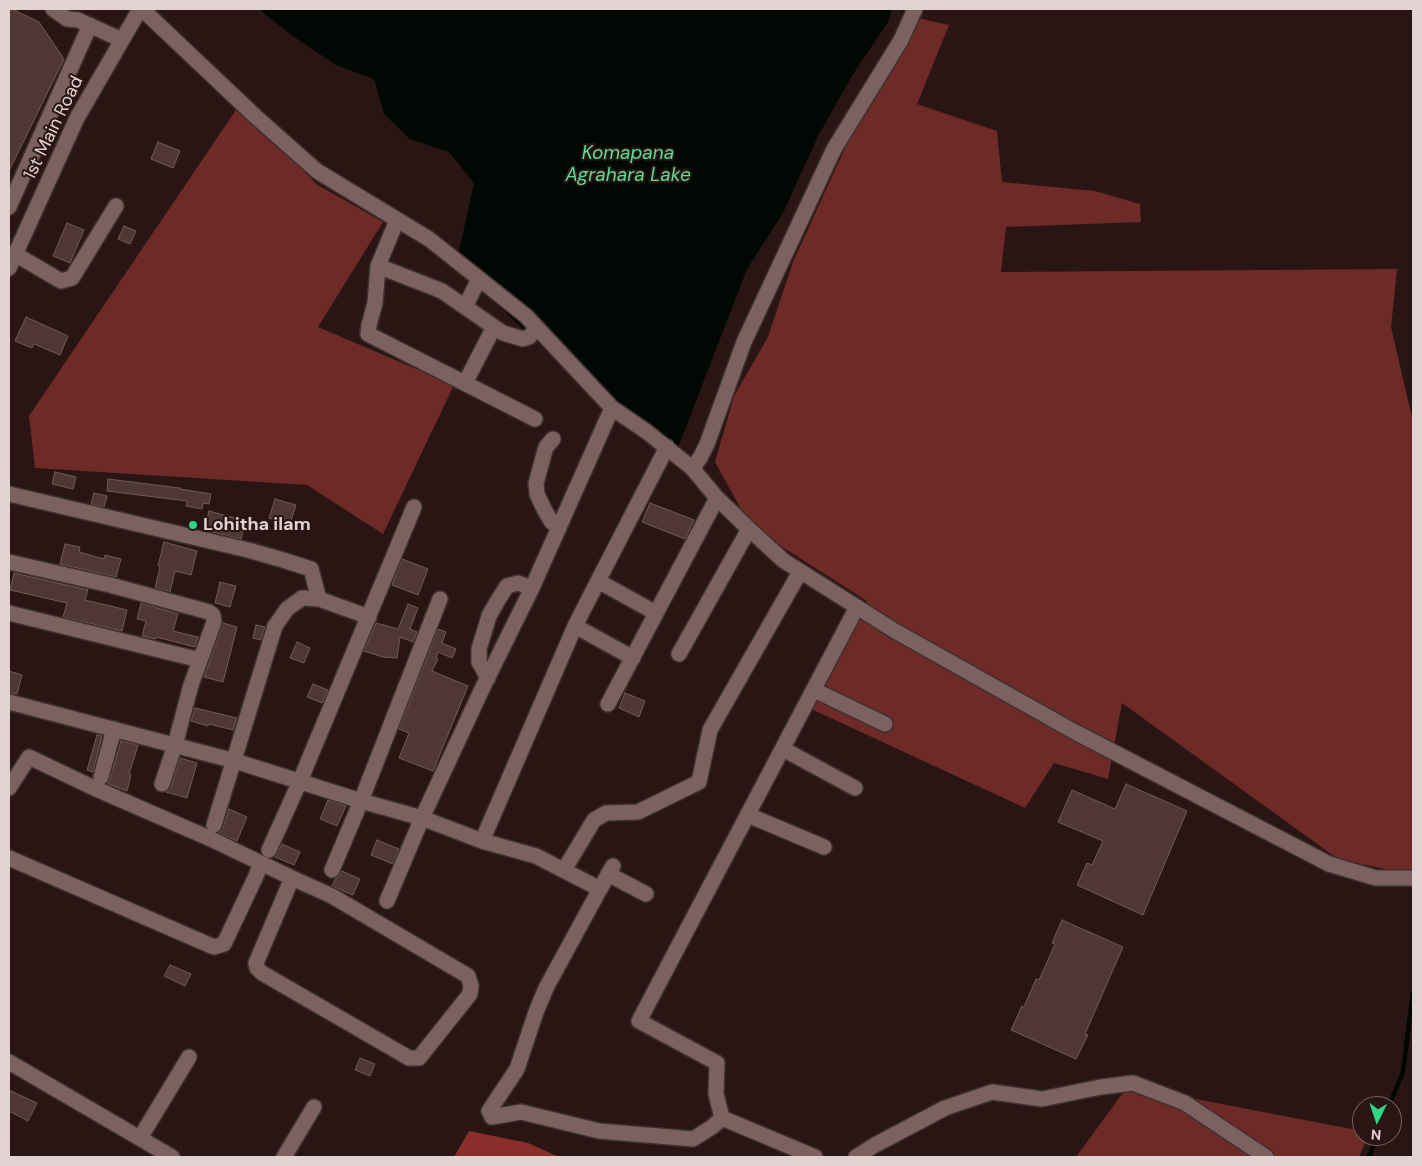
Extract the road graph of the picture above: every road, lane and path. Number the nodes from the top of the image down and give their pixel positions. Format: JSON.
{"nodes":[{"id":1,"x":53,"y":9,"type":"edge"},
{"id":2,"x":141,"y":9,"type":"edge"},
{"id":3,"x":914,"y":9,"type":"edge"},
{"id":4,"x":90,"y":25,"type":"junction"},
{"id":5,"x":122,"y":40,"type":"junction"},
{"id":6,"x":116,"y":206,"type":"dead end"},
{"id":7,"x":9,"y":207,"type":"edge"},
{"id":8,"x":397,"y":220,"type":"junction"},
{"id":9,"x":15,"y":254,"type":"junction"},
{"id":10,"x":378,"y":266,"type":"junction"},
{"id":11,"x":9,"y":268,"type":"edge"},
{"id":12,"x":479,"y":279,"type":"junction"},
{"id":13,"x":465,"y":307,"type":"junction"},
{"id":14,"x":494,"y":327,"type":"junction"},
{"id":15,"x":536,"y":328,"type":"junction"},
{"id":16,"x":465,"y":383,"type":"junction"},
{"id":17,"x":612,"y":408,"type":"junction"},
{"id":18,"x":535,"y":419,"type":"dead end"},
{"id":19,"x":554,"y":439,"type":"dead end"},
{"id":20,"x":667,"y":447,"type":"junction"},
{"id":21,"x":692,"y":468,"type":"junction"},
{"id":22,"x":9,"y":494,"type":"edge"},
{"id":23,"x":717,"y":498,"type":"junction"},
{"id":24,"x":414,"y":507,"type":"dead end"},
{"id":25,"x":559,"y":528,"type":"junction"},
{"id":26,"x":749,"y":529,"type":"junction"},
{"id":27,"x":9,"y":562,"type":"edge"},
{"id":28,"x":800,"y":572,"type":"junction"},
{"id":29,"x":598,"y":581,"type":"junction"},
{"id":30,"x":532,"y":588,"type":"junction"},
{"id":31,"x":319,"y":599,"type":"junction"},
{"id":32,"x":440,"y":599,"type":"dead end"},
{"id":33,"x":857,"y":607,"type":"junction"},
{"id":34,"x":9,"y":613,"type":"edge"},
{"id":35,"x":656,"y":613,"type":"junction"},
{"id":36,"x":369,"y":617,"type":"junction"},
{"id":37,"x":575,"y":626,"type":"junction"},
{"id":38,"x":679,"y":654,"type":"dead end"},
{"id":39,"x":633,"y":658,"type":"junction"},
{"id":40,"x":200,"y":660,"type":"junction"},
{"id":41,"x":488,"y":678,"type":"junction"},
{"id":42,"x":814,"y":690,"type":"junction"},
{"id":43,"x":9,"y":702,"type":"edge"},
{"id":44,"x":608,"y":704,"type":"dead end"},
{"id":45,"x":885,"y":724,"type":"dead end"},
{"id":46,"x":114,"y":729,"type":"junction"},
{"id":47,"x":175,"y":744,"type":"junction"},
{"id":48,"x":783,"y":749,"type":"junction"},
{"id":49,"x":235,"y":761,"type":"junction"},
{"id":50,"x":101,"y":777,"type":"dead end"},
{"id":51,"x":300,"y":781,"type":"junction"},
{"id":52,"x":162,"y":784,"type":"dead end"},
{"id":53,"x":9,"y":788,"type":"edge"},
{"id":54,"x":855,"y":788,"type":"dead end"},
{"id":55,"x":361,"y":800,"type":"junction"},
{"id":56,"x":748,"y":814,"type":"junction"},
{"id":57,"x":422,"y":818,"type":"junction"},
{"id":58,"x":214,"y":825,"type":"dead end"},
{"id":59,"x":482,"y":841,"type":"junction"},
{"id":60,"x":824,"y":847,"type":"dead end"},
{"id":61,"x":269,"y":850,"type":"dead end"},
{"id":62,"x":9,"y":858,"type":"edge"},
{"id":63,"x":261,"y":863,"type":"junction"},
{"id":64,"x":332,"y":870,"type":"dead end"},
{"id":65,"x":564,"y":870,"type":"junction"},
{"id":66,"x":292,"y":878,"type":"junction"},
{"id":67,"x":1413,"y":878,"type":"edge"},
{"id":68,"x":600,"y":889,"type":"junction"},
{"id":69,"x":646,"y":894,"type":"dead end"},
{"id":70,"x":387,"y":901,"type":"dead end"},
{"id":71,"x":189,"y":1057,"type":"dead end"},
{"id":72,"x":9,"y":1062,"type":"edge"},
{"id":73,"x":314,"y":1107,"type":"dead end"},
{"id":74,"x":722,"y":1118,"type":"junction"},
{"id":75,"x":140,"y":1138,"type":"junction"},
{"id":76,"x":172,"y":1157,"type":"edge"},
{"id":77,"x":284,"y":1157,"type":"edge"},
{"id":78,"x":815,"y":1157,"type":"edge"},
{"id":79,"x":856,"y":1157,"type":"edge"},
{"id":80,"x":1266,"y":1157,"type":"edge"}],
"edges":[{"from":1,"to":4,"type":"street"},
{"from":2,"to":5,"type":"street","name":"1st Main Road"},
{"from":2,"to":8,"type":"street"},
{"from":3,"to":21,"type":"street"},
{"from":4,"to":5,"type":"street"},
{"from":4,"to":7,"type":"street"},
{"from":5,"to":9,"type":"street","name":"1st Main Road"},
{"from":6,"to":9,"type":"street"},
{"from":8,"to":10,"type":"street"},
{"from":8,"to":12,"type":"street"},
{"from":9,"to":11,"type":"street","name":"1st Main Road"},
{"from":10,"to":13,"type":"street"},
{"from":10,"to":16,"type":"street"},
{"from":12,"to":13,"type":"street"},
{"from":12,"to":15,"type":"street"},
{"from":13,"to":14,"type":"street"},
{"from":14,"to":15,"type":"street"},
{"from":14,"to":16,"type":"street"},
{"from":15,"to":17,"type":"street"},
{"from":16,"to":18,"type":"street"},
{"from":17,"to":20,"type":"street"},
{"from":17,"to":25,"type":"street"},
{"from":19,"to":25,"type":"street"},
{"from":20,"to":21,"type":"street"},
{"from":20,"to":29,"type":"street"},
{"from":21,"to":23,"type":"street"},
{"from":22,"to":31,"type":"street"},
{"from":23,"to":26,"type":"street"},
{"from":23,"to":35,"type":"street"},
{"from":24,"to":36,"type":"street"},
{"from":25,"to":30,"type":"street"},
{"from":26,"to":28,"type":"street"},
{"from":26,"to":38,"type":"street"},
{"from":27,"to":40,"type":"street"},
{"from":28,"to":33,"type":"street"},
{"from":28,"to":65,"type":"street"},
{"from":29,"to":35,"type":"street"},
{"from":29,"to":37,"type":"street"},
{"from":30,"to":41,"type":"street"},
{"from":30,"to":41,"type":"street"},
{"from":31,"to":36,"type":"street"},
{"from":31,"to":49,"type":"street"},
{"from":32,"to":55,"type":"street"},
{"from":33,"to":42,"type":"street"},
{"from":33,"to":67,"type":"street"},
{"from":34,"to":40,"type":"street"},
{"from":35,"to":39,"type":"street"},
{"from":36,"to":51,"type":"street"},
{"from":37,"to":39,"type":"street"},
{"from":37,"to":59,"type":"street"},
{"from":39,"to":44,"type":"street"},
{"from":40,"to":47,"type":"street"},
{"from":41,"to":57,"type":"street"},
{"from":42,"to":45,"type":"street"},
{"from":42,"to":48,"type":"street"},
{"from":43,"to":46,"type":"street"},
{"from":46,"to":47,"type":"street"},
{"from":46,"to":50,"type":"street"},
{"from":47,"to":49,"type":"street"},
{"from":47,"to":52,"type":"street"},
{"from":48,"to":54,"type":"street"},
{"from":48,"to":56,"type":"street"},
{"from":49,"to":51,"type":"street"},
{"from":49,"to":58,"type":"street"},
{"from":51,"to":55,"type":"street"},
{"from":51,"to":61,"type":"street"},
{"from":53,"to":63,"type":"street"},
{"from":55,"to":57,"type":"street"},
{"from":55,"to":64,"type":"street"},
{"from":56,"to":60,"type":"street"},
{"from":56,"to":74,"type":"street"},
{"from":57,"to":59,"type":"street"},
{"from":57,"to":70,"type":"street"},
{"from":59,"to":65,"type":"street"},
{"from":62,"to":63,"type":"street"},
{"from":63,"to":66,"type":"street"},
{"from":65,"to":68,"type":"street"},
{"from":66,"to":66,"type":"street"},
{"from":68,"to":69,"type":"street"},
{"from":68,"to":74,"type":"street"},
{"from":71,"to":75,"type":"street"},
{"from":72,"to":75,"type":"street"},
{"from":73,"to":77,"type":"street"},
{"from":74,"to":78,"type":"street"},
{"from":75,"to":76,"type":"street"},
{"from":79,"to":80,"type":"street"}]}
